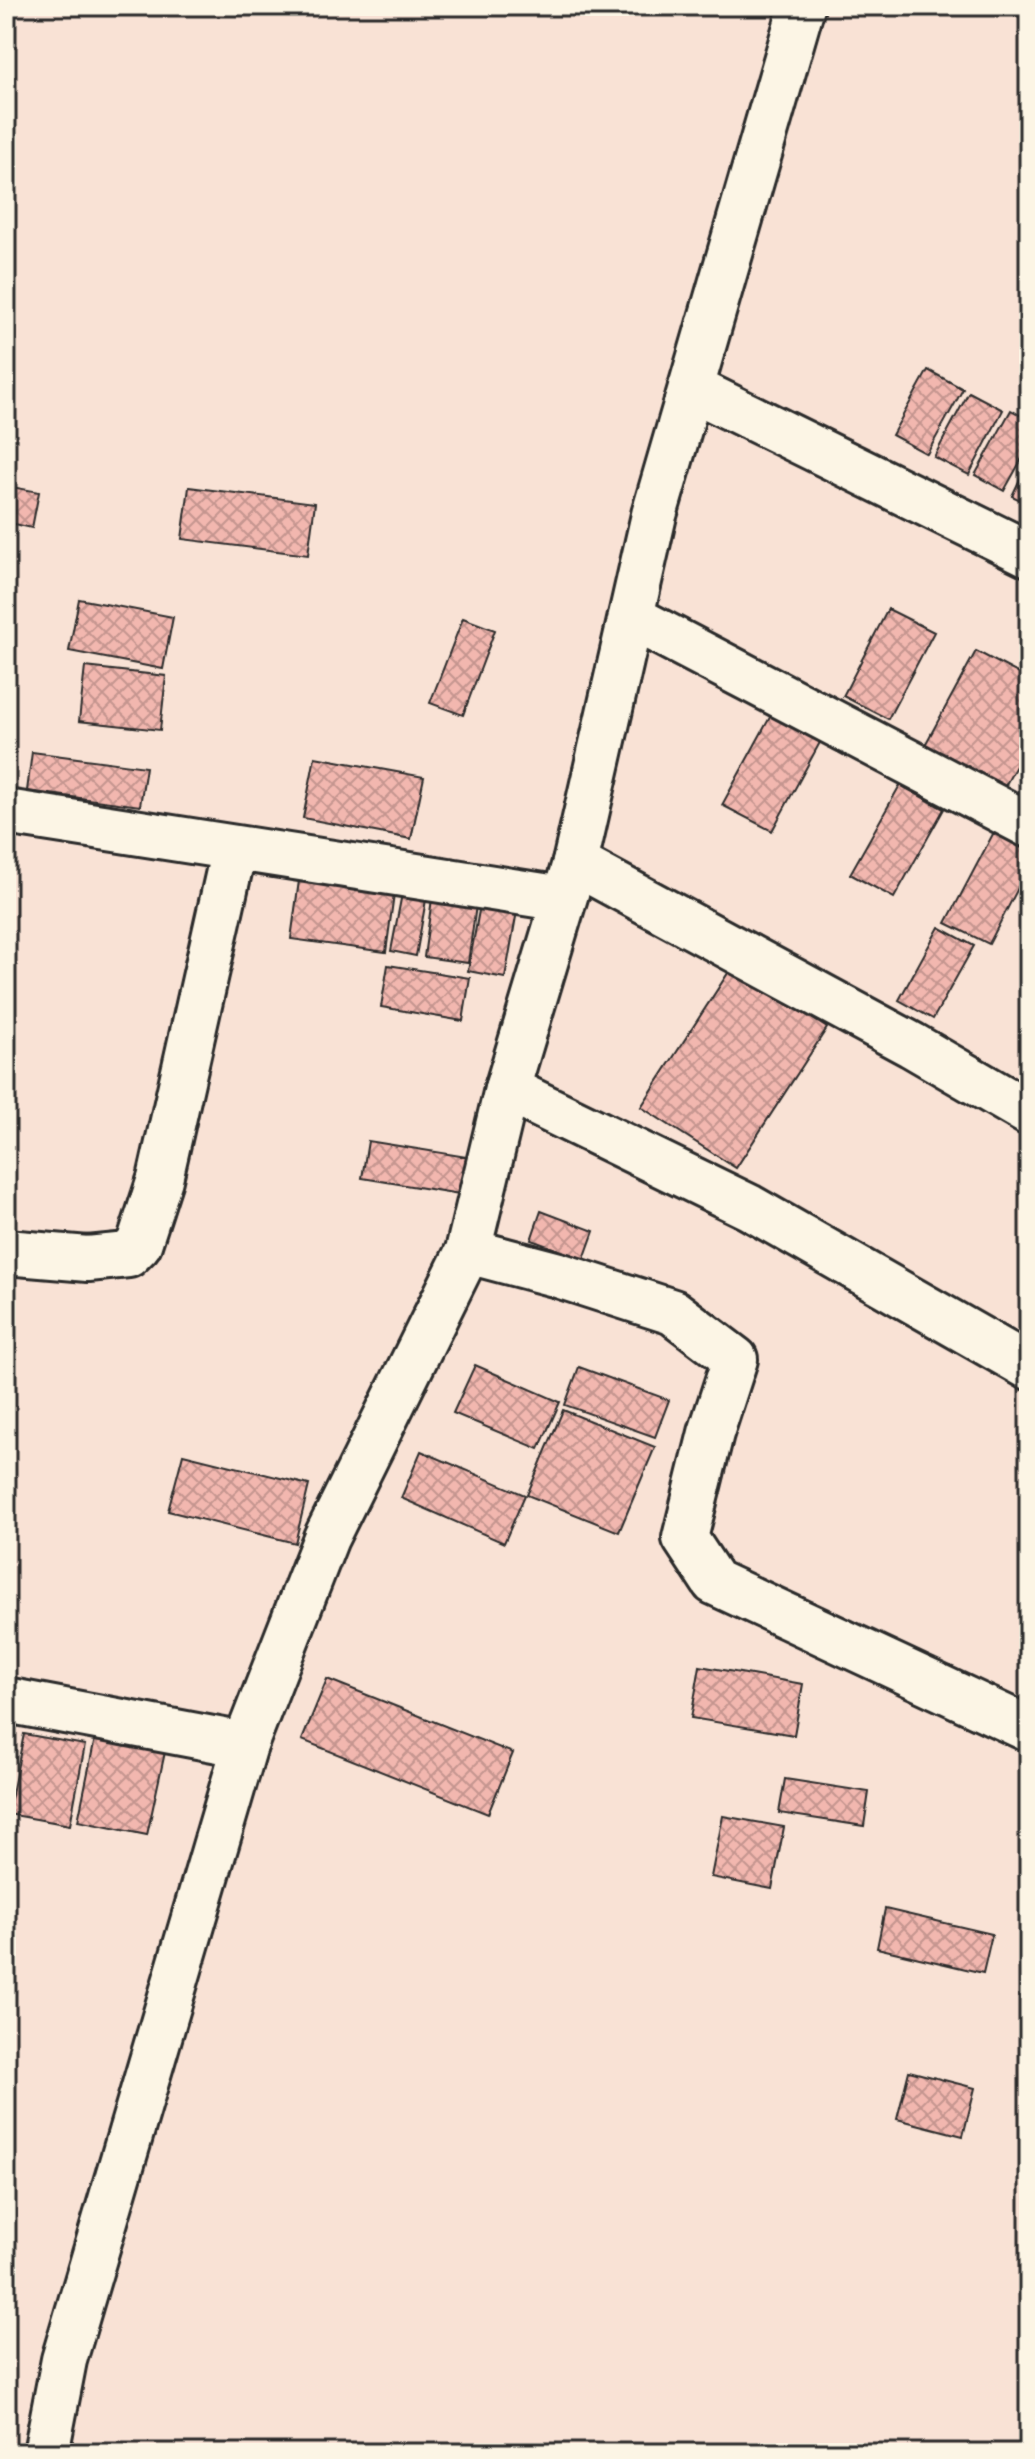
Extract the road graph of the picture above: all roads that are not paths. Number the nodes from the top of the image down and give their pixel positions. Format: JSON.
{"nodes":[{"id":1,"x":802,"y":6,"type":"edge"},
{"id":2,"x":691,"y":388,"type":"junction"},
{"id":3,"x":1029,"y":554,"type":"edge"},
{"id":4,"x":631,"y":617,"type":"junction"},
{"id":5,"x":6,"y":812,"type":"edge"},
{"id":6,"x":1029,"y":825,"type":"edge"},
{"id":7,"x":234,"y":849,"type":"junction"},
{"id":8,"x":569,"y":881,"type":"junction"},
{"id":9,"x":507,"y":1089,"type":"junction"},
{"id":10,"x":1029,"y":1113,"type":"edge"},
{"id":11,"x":468,"y":1251,"type":"junction"},
{"id":12,"x":6,"y":1252,"type":"edge"},
{"id":13,"x":1029,"y":1367,"type":"edge"},
{"id":14,"x":6,"y":1700,"type":"edge"},
{"id":15,"x":1029,"y":1729,"type":"edge"},
{"id":16,"x":245,"y":1745,"type":"junction"},
{"id":17,"x":46,"y":2453,"type":"edge"}],
"edges":[{"from":1,"to":2,"type":"street"},
{"from":2,"to":3,"type":"street"},
{"from":2,"to":4,"type":"street"},
{"from":4,"to":6,"type":"street"},
{"from":4,"to":8,"type":"street"},
{"from":5,"to":7,"type":"street"},
{"from":7,"to":8,"type":"street"},
{"from":7,"to":12,"type":"street"},
{"from":8,"to":9,"type":"street"},
{"from":8,"to":10,"type":"street"},
{"from":9,"to":11,"type":"street"},
{"from":9,"to":13,"type":"street"},
{"from":11,"to":15,"type":"street"},
{"from":11,"to":16,"type":"street"},
{"from":14,"to":16,"type":"street"},
{"from":16,"to":17,"type":"street"}]}
